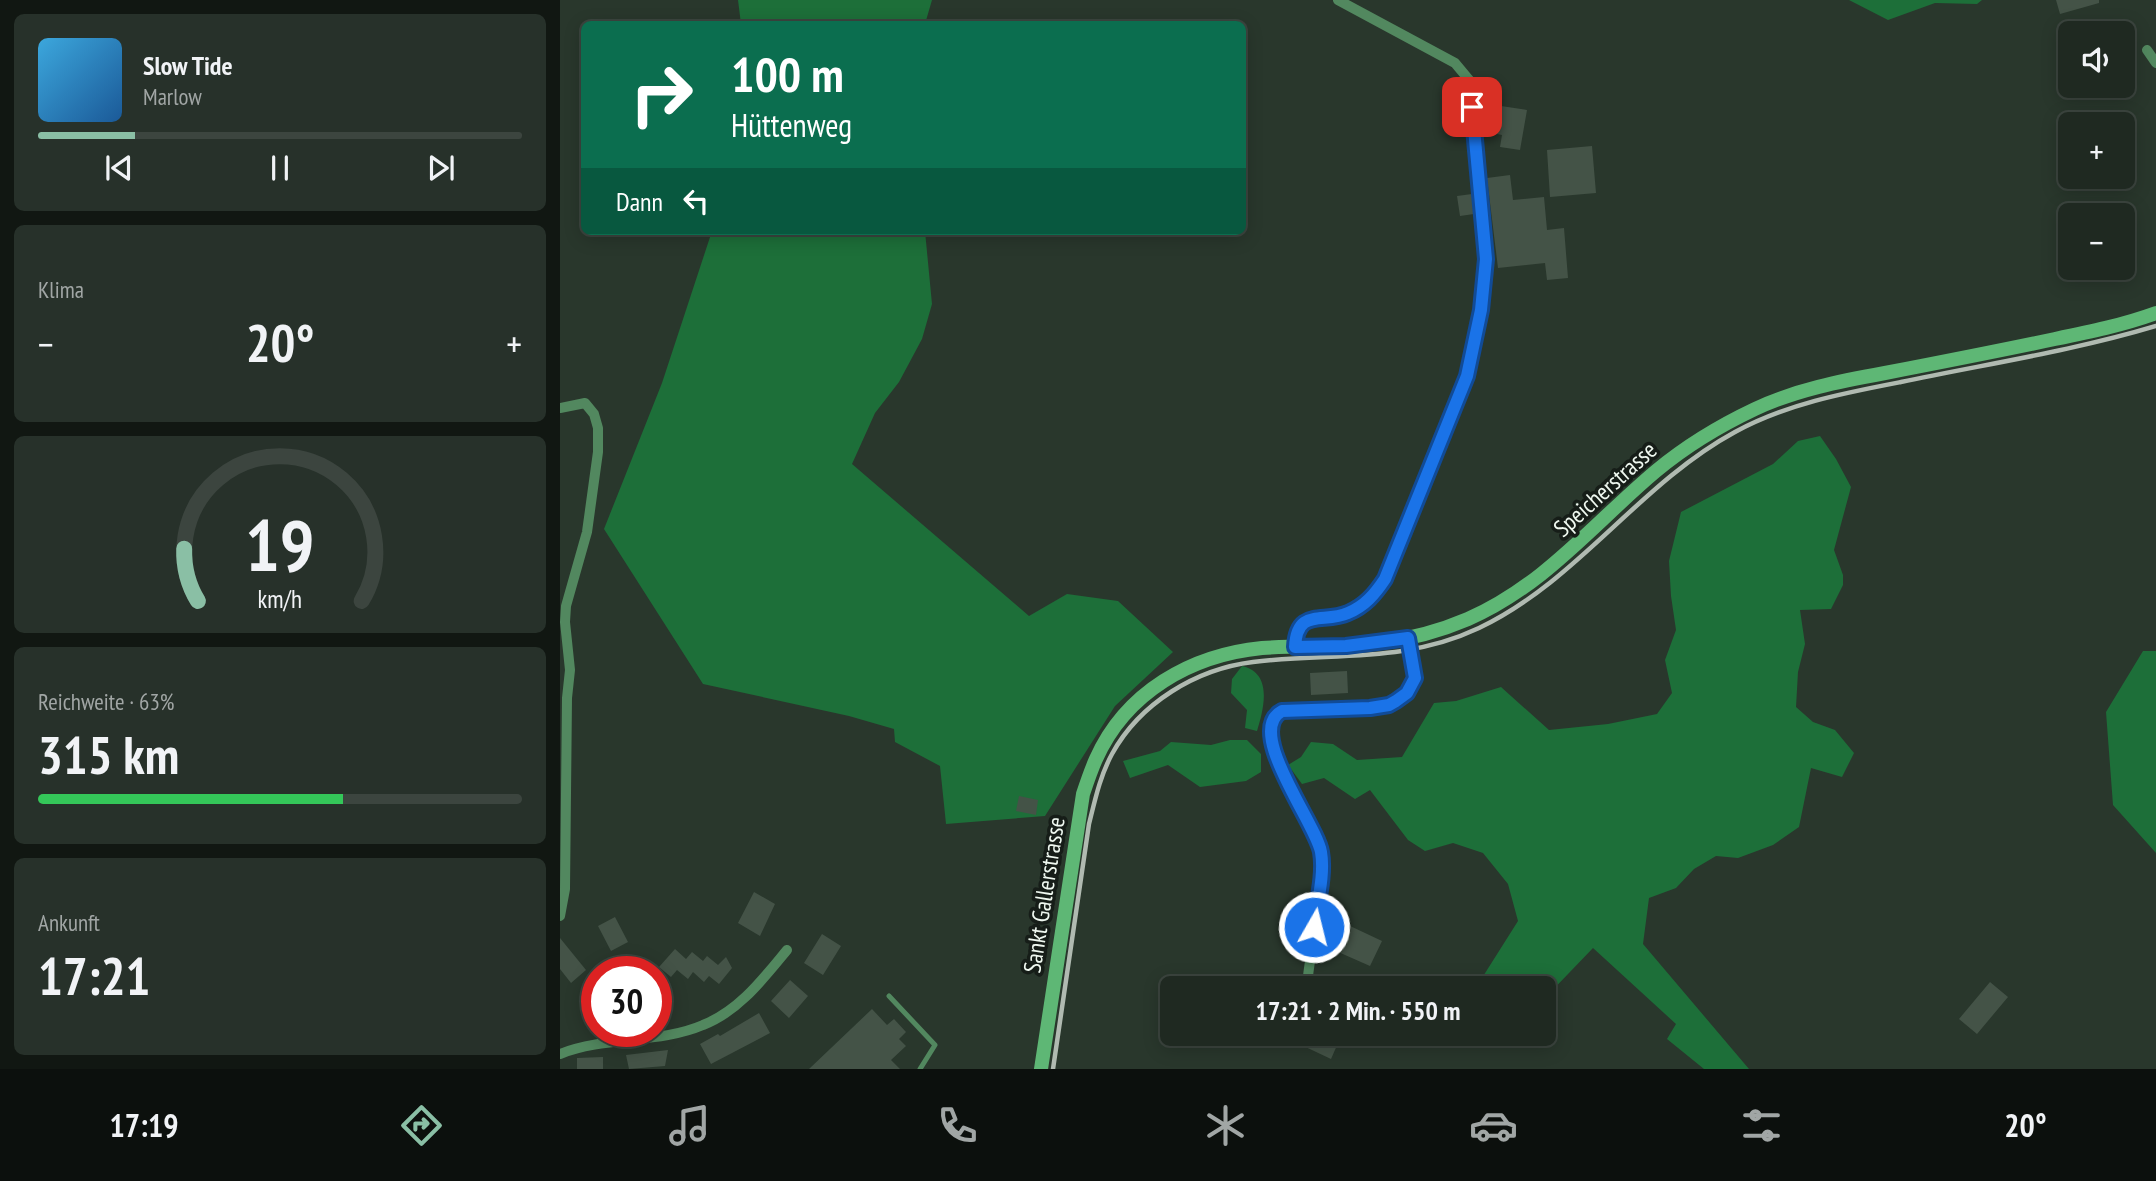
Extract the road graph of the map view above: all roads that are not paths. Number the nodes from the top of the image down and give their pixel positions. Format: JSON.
{"nodes":[{"id":1,"x":1338,"y":0,"type":"edge"},
{"id":2,"x":2147,"y":50,"type":"dead end"},
{"id":3,"x":2156,"y":63,"type":"edge"},
{"id":4,"x":2156,"y":313,"type":"edge"},
{"id":5,"x":560,"y":408,"type":"edge"},
{"id":6,"x":1408,"y":638,"type":"junction"},
{"id":7,"x":1295,"y":647,"type":"junction"},
{"id":8,"x":1111,"y":733,"type":"joint"},
{"id":9,"x":560,"y":916,"type":"edge"},
{"id":10,"x":787,"y":950,"type":"dead end"},
{"id":11,"x":1308,"y":976,"type":"edge"},
{"id":12,"x":889,"y":996,"type":"dead end"},
{"id":13,"x":560,"y":1054,"type":"edge"},
{"id":14,"x":920,"y":1069,"type":"edge"},
{"id":15,"x":1041,"y":1069,"type":"edge"}],
"edges":[{"from":1,"to":7,"type":"street"},
{"from":2,"to":3,"type":"street"},
{"from":4,"to":6,"type":"main road","name":"Speicherstrasse"},
{"from":5,"to":9,"type":"street"},
{"from":6,"to":7,"type":"main road","name":"Speicherstrasse"},
{"from":6,"to":11,"type":"street"},
{"from":7,"to":8,"type":"main road","name":"Speicherstrasse"},
{"from":8,"to":15,"type":"main road","name":"Sankt Gallerstrasse"},
{"from":10,"to":13,"type":"street"},
{"from":12,"to":14,"type":"lane"}]}
